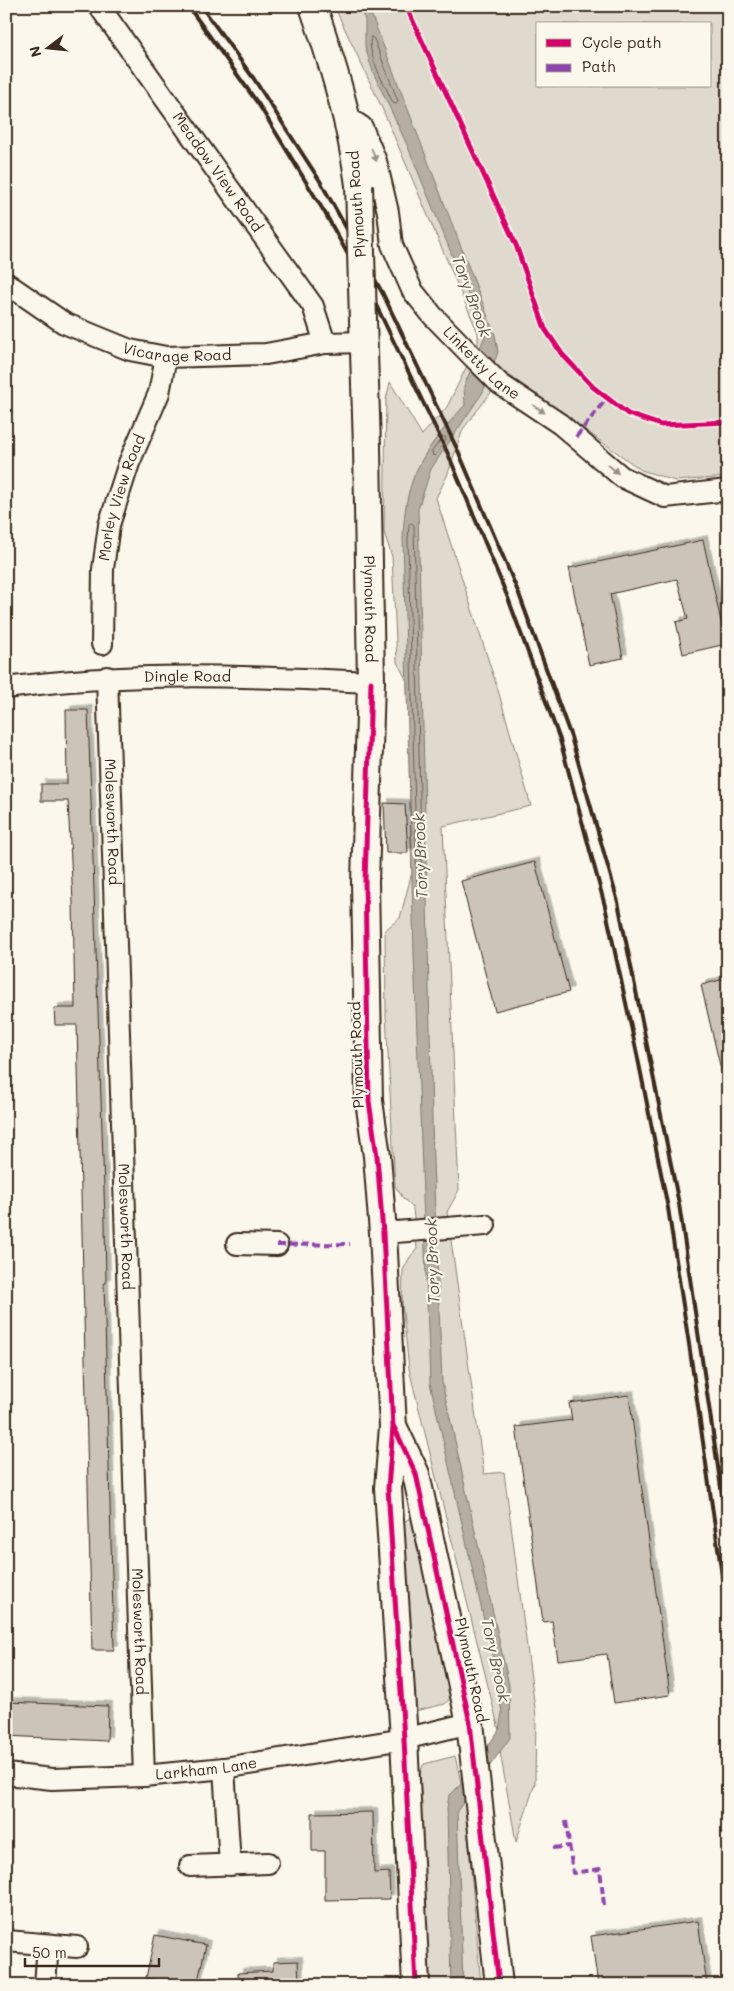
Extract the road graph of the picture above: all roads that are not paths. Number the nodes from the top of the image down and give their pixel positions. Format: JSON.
{"nodes":[{"id":1,"x":99,"y":6,"type":"edge"},
{"id":2,"x":313,"y":6,"type":"edge"},
{"id":3,"x":347,"y":117,"type":"junction"},
{"id":4,"x":8,"y":288,"type":"edge"},
{"id":5,"x":364,"y":331,"type":"junction"},
{"id":6,"x":325,"y":343,"type":"junction"},
{"id":7,"x":166,"y":357,"type":"junction"},
{"id":8,"x":728,"y":490,"type":"edge"},
{"id":9,"x":102,"y":644,"type":"dead end"},
{"id":10,"x":107,"y":677,"type":"junction"},
{"id":11,"x":371,"y":682,"type":"junction"},
{"id":12,"x":6,"y":688,"type":"edge"},
{"id":13,"x":485,"y":1225,"type":"dead end"},
{"id":14,"x":383,"y":1234,"type":"junction"},
{"id":15,"x":237,"y":1244,"type":"dead end"},
{"id":16,"x":277,"y":1245,"type":"dead end"},
{"id":17,"x":394,"y":1427,"type":"junction"},
{"id":18,"x":470,"y":1724,"type":"junction"},
{"id":19,"x":404,"y":1739,"type":"junction"},
{"id":20,"x":224,"y":1768,"type":"junction"},
{"id":21,"x":6,"y":1774,"type":"edge"},
{"id":22,"x":144,"y":1776,"type":"junction"},
{"id":23,"x":268,"y":1863,"type":"dead end"},
{"id":24,"x":230,"y":1865,"type":"junction"},
{"id":25,"x":190,"y":1866,"type":"dead end"},
{"id":26,"x":7,"y":1941,"type":"edge"},
{"id":27,"x":48,"y":1945,"type":"junction"},
{"id":28,"x":76,"y":1947,"type":"dead end"},
{"id":29,"x":45,"y":1985,"type":"edge"},
{"id":30,"x":416,"y":1985,"type":"edge"},
{"id":31,"x":499,"y":1985,"type":"edge"}],
"edges":[{"from":1,"to":6,"type":"street","name":"Meadow View Road"},
{"from":2,"to":3,"type":"main road","name":"Plymouth Road"},
{"from":3,"to":5,"type":"main road","name":"Plymouth Road","bridge":true},
{"from":3,"to":8,"type":"street","name":"Linketty Lane","one_way":true},
{"from":4,"to":7,"type":"street","name":"Vicarage Road"},
{"from":5,"to":6,"type":"street","name":"Vicarage Road"},
{"from":5,"to":11,"type":"main road","name":"Plymouth Road"},
{"from":6,"to":7,"type":"street","name":"Vicarage Road"},
{"from":7,"to":9,"type":"street","name":"Morley View Road"},
{"from":10,"to":11,"type":"street","name":"Dingle Road"},
{"from":10,"to":12,"type":"street","name":"Dingle Road"},
{"from":10,"to":22,"type":"street","name":"Molesworth Road"},
{"from":11,"to":14,"type":"main road","name":"Plymouth Road"},
{"from":13,"to":14,"type":"street"},
{"from":14,"to":17,"type":"main road","name":"Plymouth Road"},
{"from":15,"to":16,"type":"street"},
{"from":17,"to":18,"type":"main road","name":"Plymouth Road"},
{"from":17,"to":19,"type":"main road","name":"Plymouth Road"},
{"from":18,"to":19,"type":"street","name":"Larkham Lane"},
{"from":18,"to":31,"type":"main road","name":"Plymouth Road"},
{"from":19,"to":20,"type":"street","name":"Larkham Lane"},
{"from":19,"to":30,"type":"main road","name":"Plymouth Road"},
{"from":20,"to":22,"type":"street","name":"Larkham Lane"},
{"from":20,"to":24,"type":"street"},
{"from":21,"to":22,"type":"street","name":"Larkham Lane"},
{"from":23,"to":24,"type":"street"},
{"from":24,"to":25,"type":"street"},
{"from":26,"to":27,"type":"street"},
{"from":27,"to":28,"type":"street"},
{"from":27,"to":29,"type":"street"}]}
